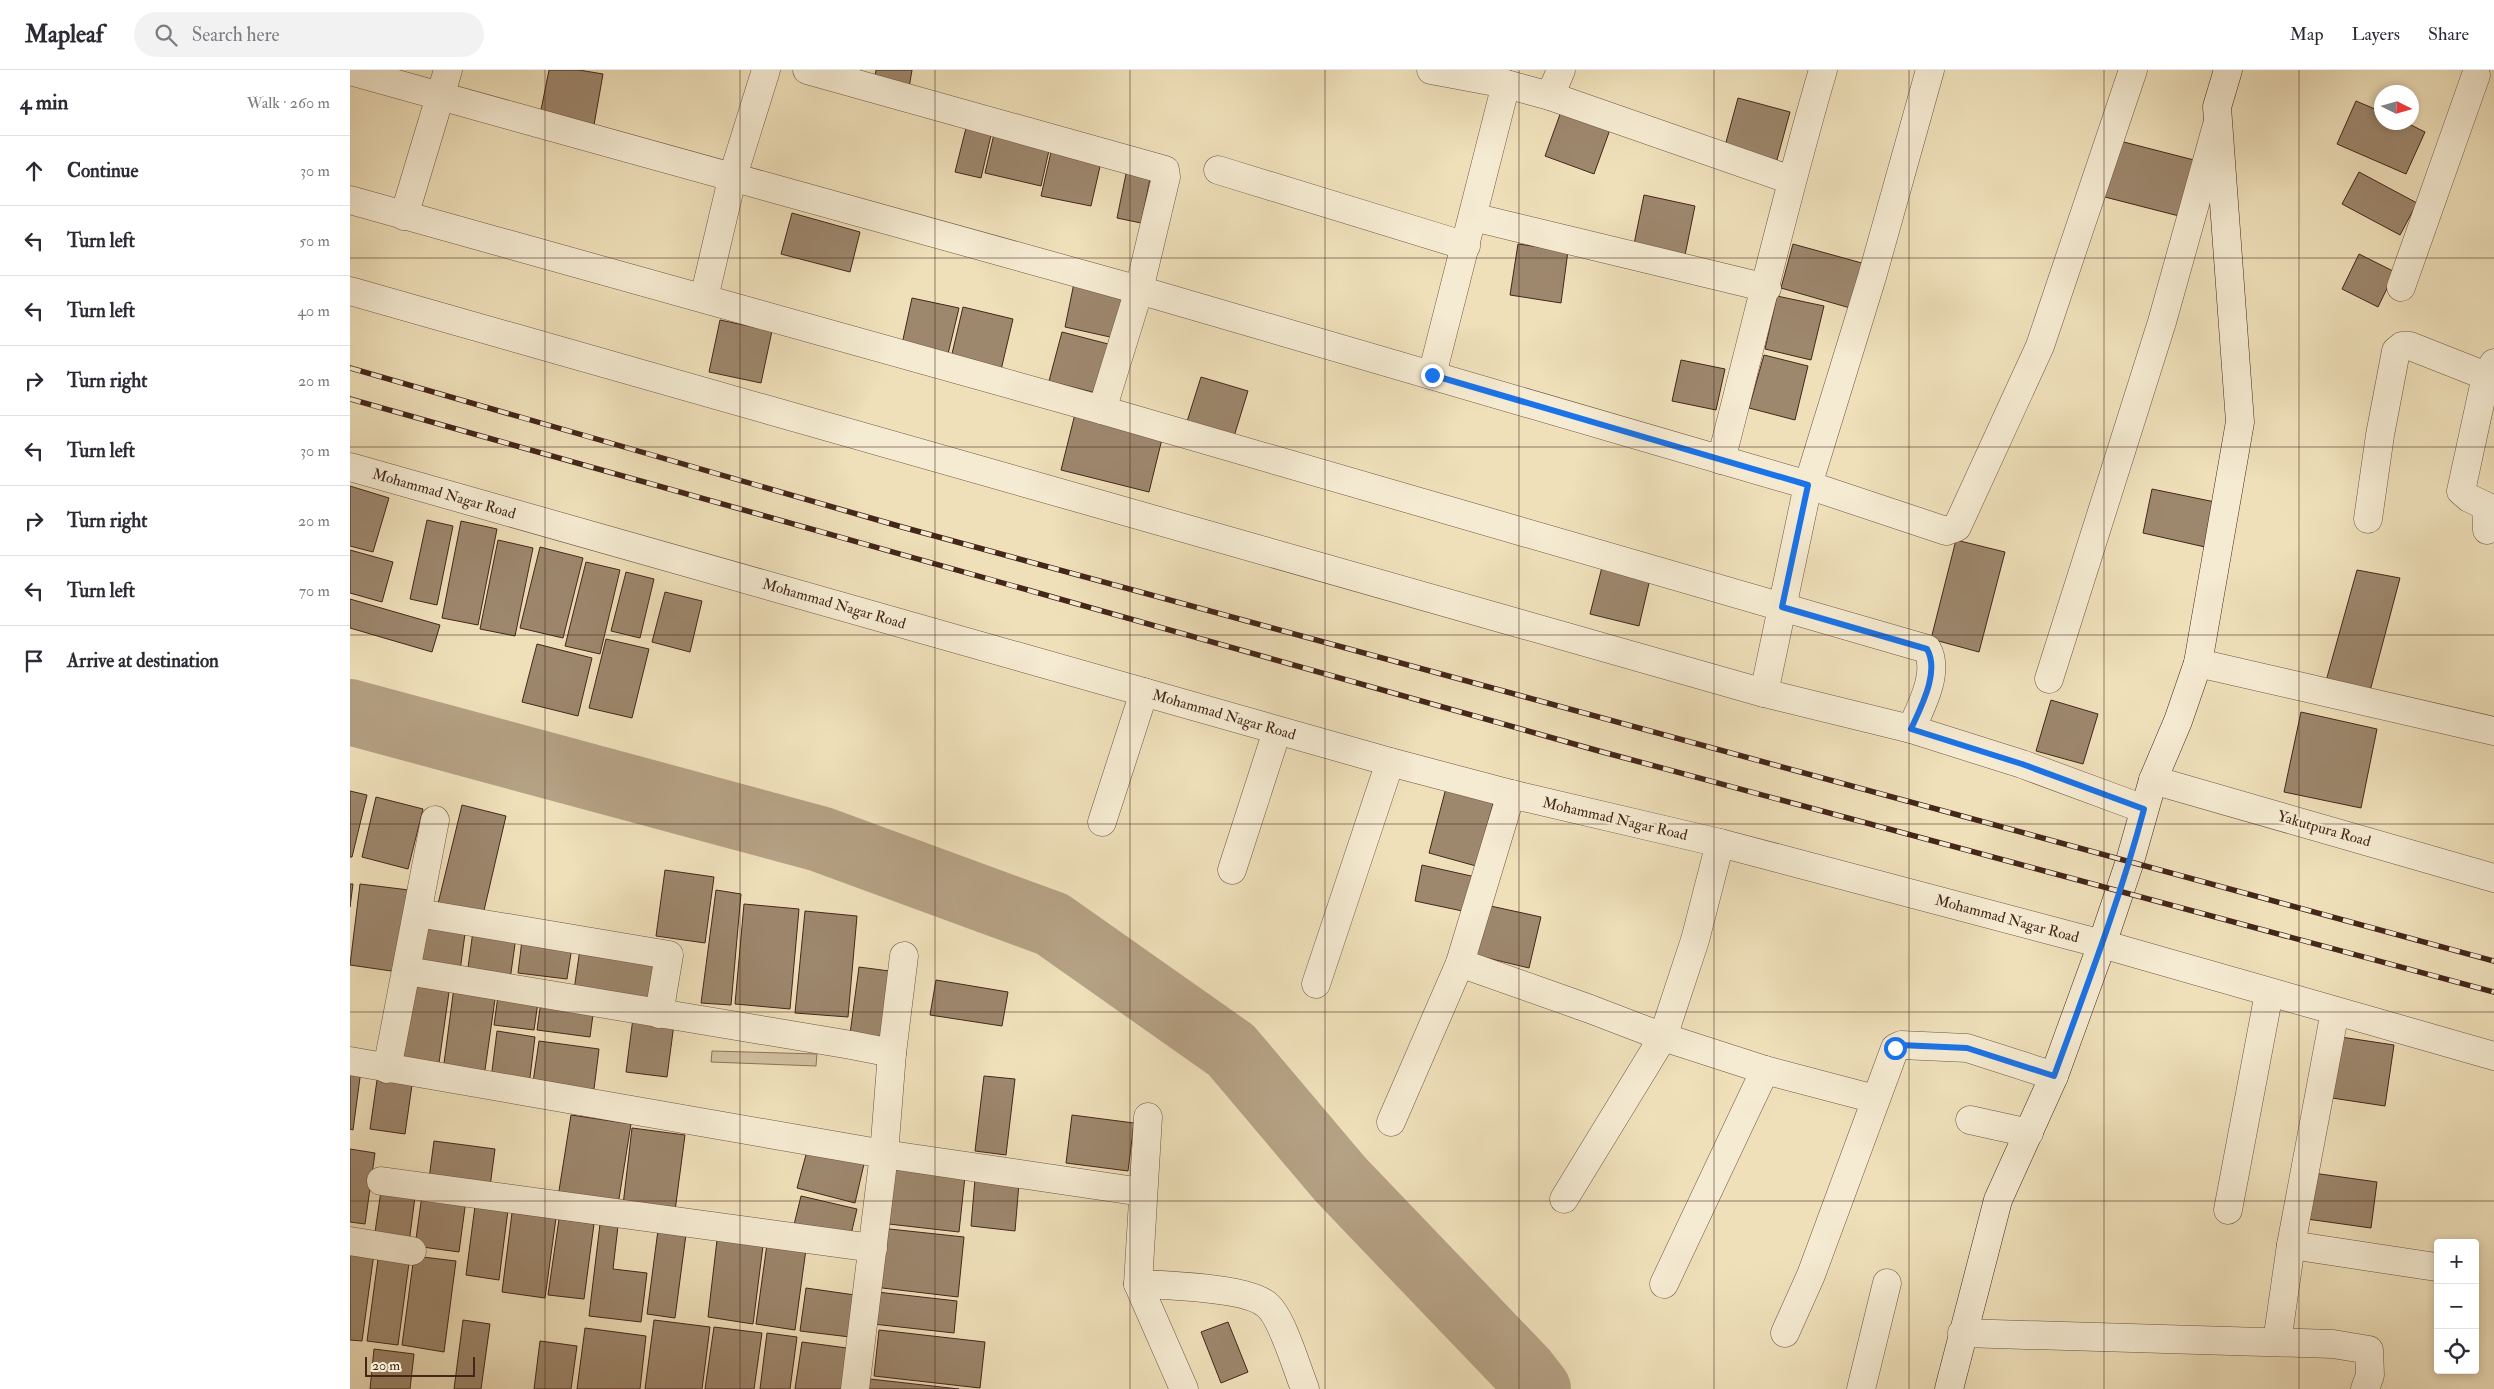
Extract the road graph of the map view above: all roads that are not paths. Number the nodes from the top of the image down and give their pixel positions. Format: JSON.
{"nodes":[{"id":1,"x":766,"y":70,"type":"edge"},
{"id":2,"x":1431,"y":70,"type":"edge"},
{"id":3,"x":1561,"y":70,"type":"edge"},
{"id":4,"x":1823,"y":70,"type":"edge"},
{"id":5,"x":1930,"y":70,"type":"edge"},
{"id":6,"x":2133,"y":70,"type":"edge"},
{"id":7,"x":2228,"y":70,"type":"edge"},
{"id":8,"x":350,"y":71,"type":"edge"},
{"id":9,"x":818,"y":71,"type":"edge"},
{"id":10,"x":2478,"y":76,"type":"edge"},
{"id":11,"x":444,"y":82,"type":"edge"},
{"id":12,"x":1506,"y":84,"type":"junction"},
{"id":13,"x":1550,"y":96,"type":"junction"},
{"id":14,"x":2218,"y":122,"type":"junction"},
{"id":15,"x":1218,"y":170,"type":"dead end"},
{"id":16,"x":732,"y":179,"type":"junction"},
{"id":17,"x":1791,"y":180,"type":"junction"},
{"id":18,"x":350,"y":200,"type":"edge"},
{"id":19,"x":404,"y":216,"type":"junction"},
{"id":20,"x":1473,"y":217,"type":"junction"},
{"id":21,"x":1466,"y":246,"type":"junction"},
{"id":22,"x":2401,"y":287,"type":"dead end"},
{"id":23,"x":1767,"y":288,"type":"junction"},
{"id":24,"x":1139,"y":290,"type":"junction"},
{"id":25,"x":350,"y":291,"type":"edge"},
{"id":26,"x":704,"y":298,"type":"junction"},
{"id":27,"x":2490,"y":370,"type":"edge"},
{"id":28,"x":1432,"y":375,"type":"junction"},
{"id":29,"x":1102,"y":410,"type":"junction"},
{"id":30,"x":1721,"y":460,"type":"junction"},
{"id":31,"x":350,"y":467,"type":"edge"},
{"id":32,"x":1808,"y":485,"type":"junction"},
{"id":33,"x":2368,"y":519,"type":"dead end"},
{"id":34,"x":2487,"y":530,"type":"dead end"},
{"id":35,"x":1782,"y":607,"type":"junction"},
{"id":36,"x":2198,"y":663,"type":"junction"},
{"id":37,"x":2049,"y":679,"type":"dead end"},
{"id":38,"x":1144,"y":692,"type":"junction"},
{"id":39,"x":1764,"y":693,"type":"junction"},
{"id":40,"x":1911,"y":729,"type":"junction"},
{"id":41,"x":1278,"y":731,"type":"junction"},
{"id":42,"x":2494,"y":731,"type":"edge"},
{"id":43,"x":1390,"y":762,"type":"junction"},
{"id":44,"x":2153,"y":780,"type":"junction"},
{"id":45,"x":1511,"y":794,"type":"junction"},
{"id":46,"x":2144,"y":809,"type":"junction"},
{"id":47,"x":435,"y":820,"type":"dead end"},
{"id":48,"x":1102,"y":822,"type":"dead end"},
{"id":49,"x":1720,"y":843,"type":"junction"},
{"id":50,"x":1232,"y":870,"type":"dead end"},
{"id":51,"x":2494,"y":878,"type":"edge"},
{"id":52,"x":418,"y":913,"type":"junction"},
{"id":53,"x":2102,"y":944,"type":"junction"},
{"id":54,"x":904,"y":956,"type":"dead end"},
{"id":55,"x":1460,"y":963,"type":"junction"},
{"id":56,"x":407,"y":971,"type":"junction"},
{"id":57,"x":1316,"y":984,"type":"dead end"},
{"id":58,"x":2269,"y":993,"type":"junction"},
{"id":59,"x":2335,"y":1011,"type":"junction"},
{"id":60,"x":659,"y":1014,"type":"junction"},
{"id":61,"x":1663,"y":1037,"type":"junction"},
{"id":62,"x":892,"y":1054,"type":"junction"},
{"id":63,"x":2494,"y":1056,"type":"edge"},
{"id":64,"x":350,"y":1062,"type":"edge"},
{"id":65,"x":387,"y":1069,"type":"junction"},
{"id":66,"x":1765,"y":1070,"type":"junction"},
{"id":67,"x":2054,"y":1076,"type":"junction"},
{"id":68,"x":1875,"y":1099,"type":"junction"},
{"id":69,"x":1148,"y":1117,"type":"dead end"},
{"id":70,"x":1970,"y":1120,"type":"dead end"},
{"id":71,"x":1391,"y":1122,"type":"dead end"},
{"id":72,"x":2029,"y":1133,"type":"junction"},
{"id":73,"x":884,"y":1154,"type":"junction"},
{"id":74,"x":381,"y":1181,"type":"dead end"},
{"id":75,"x":1142,"y":1192,"type":"junction"},
{"id":76,"x":1564,"y":1199,"type":"dead end"},
{"id":77,"x":2228,"y":1210,"type":"dead end"},
{"id":78,"x":350,"y":1241,"type":"edge"},
{"id":79,"x":2291,"y":1245,"type":"junction"},
{"id":80,"x":873,"y":1248,"type":"junction"},
{"id":81,"x":412,"y":1251,"type":"dead end"},
{"id":82,"x":2434,"y":1267,"type":"edge"},
{"id":83,"x":1887,"y":1283,"type":"dead end"},
{"id":84,"x":1138,"y":1284,"type":"junction"},
{"id":85,"x":1664,"y":1284,"type":"dead end"},
{"id":86,"x":1785,"y":1333,"type":"dead end"},
{"id":87,"x":1962,"y":1334,"type":"junction"},
{"id":88,"x":2278,"y":1342,"type":"junction"},
{"id":89,"x":855,"y":1389,"type":"edge"},
{"id":90,"x":1184,"y":1389,"type":"edge"},
{"id":91,"x":1305,"y":1389,"type":"edge"},
{"id":92,"x":1861,"y":1389,"type":"edge"},
{"id":93,"x":1949,"y":1389,"type":"edge"},
{"id":94,"x":2365,"y":1389,"type":"edge"}],
"edges":[{"from":1,"to":16,"type":"street"},
{"from":2,"to":12,"type":"street"},
{"from":3,"to":13,"type":"street"},
{"from":4,"to":17,"type":"street"},
{"from":5,"to":32,"type":"street"},
{"from":6,"to":32,"type":"street"},
{"from":7,"to":14,"type":"street"},
{"from":8,"to":11,"type":"street"},
{"from":9,"to":24,"type":"street"},
{"from":10,"to":22,"type":"street"},
{"from":11,"to":16,"type":"street"},
{"from":11,"to":19,"type":"street"},
{"from":12,"to":13,"type":"street"},
{"from":12,"to":20,"type":"street"},
{"from":13,"to":17,"type":"street"},
{"from":14,"to":36,"type":"street"},
{"from":14,"to":37,"type":"street"},
{"from":15,"to":21,"type":"street"},
{"from":16,"to":24,"type":"street"},
{"from":16,"to":26,"type":"street"},
{"from":17,"to":23,"type":"street"},
{"from":18,"to":19,"type":"street"},
{"from":19,"to":26,"type":"street"},
{"from":20,"to":21,"type":"street"},
{"from":20,"to":23,"type":"street"},
{"from":21,"to":28,"type":"street"},
{"from":23,"to":30,"type":"street"},
{"from":24,"to":28,"type":"street"},
{"from":24,"to":29,"type":"street"},
{"from":25,"to":39,"type":"street"},
{"from":26,"to":29,"type":"street"},
{"from":27,"to":33,"type":"street"},
{"from":27,"to":34,"type":"street"},
{"from":28,"to":30,"type":"street"},
{"from":29,"to":35,"type":"street"},
{"from":30,"to":32,"type":"street"},
{"from":31,"to":38,"type":"street","name":"Mohammad Nagar Road"},
{"from":32,"to":35,"type":"street"},
{"from":35,"to":39,"type":"street"},
{"from":35,"to":40,"type":"street"},
{"from":36,"to":42,"type":"street"},
{"from":36,"to":44,"type":"street"},
{"from":38,"to":41,"type":"street","name":"Mohammad Nagar Road"},
{"from":38,"to":48,"type":"street"},
{"from":39,"to":40,"type":"street"},
{"from":40,"to":46,"type":"street"},
{"from":41,"to":43,"type":"street","name":"Mohammad Nagar Road"},
{"from":41,"to":50,"type":"street"},
{"from":43,"to":45,"type":"street","name":"Mohammad Nagar Road"},
{"from":43,"to":57,"type":"street"},
{"from":44,"to":46,"type":"street"},
{"from":44,"to":51,"type":"street","name":"Yakutpura Road"},
{"from":45,"to":49,"type":"street","name":"Mohammad Nagar Road"},
{"from":45,"to":55,"type":"street"},
{"from":46,"to":53,"type":"street"},
{"from":47,"to":52,"type":"street"},
{"from":49,"to":53,"type":"street","name":"Mohammad Nagar Road"},
{"from":49,"to":61,"type":"street"},
{"from":52,"to":56,"type":"street"},
{"from":52,"to":60,"type":"street"},
{"from":53,"to":58,"type":"street","name":"Mohammad Nagar Road"},
{"from":53,"to":67,"type":"street"},
{"from":54,"to":62,"type":"street"},
{"from":55,"to":61,"type":"street"},
{"from":55,"to":71,"type":"street"},
{"from":56,"to":60,"type":"street"},
{"from":56,"to":65,"type":"street"},
{"from":58,"to":59,"type":"street","name":"Mohammad Nagar Road"},
{"from":58,"to":77,"type":"street"},
{"from":59,"to":63,"type":"street","name":"Mohammad Nagar Road"},
{"from":59,"to":79,"type":"street"},
{"from":60,"to":62,"type":"street"},
{"from":61,"to":66,"type":"street"},
{"from":61,"to":76,"type":"street"},
{"from":62,"to":73,"type":"street"},
{"from":64,"to":65,"type":"street"},
{"from":65,"to":73,"type":"street"},
{"from":66,"to":68,"type":"street"},
{"from":66,"to":85,"type":"street"},
{"from":67,"to":68,"type":"street"},
{"from":67,"to":72,"type":"street"},
{"from":68,"to":86,"type":"street"},
{"from":69,"to":75,"type":"street"},
{"from":70,"to":72,"type":"street"},
{"from":72,"to":87,"type":"street"},
{"from":73,"to":75,"type":"street"},
{"from":73,"to":80,"type":"street"},
{"from":74,"to":80,"type":"street"},
{"from":75,"to":84,"type":"street"},
{"from":78,"to":81,"type":"street"},
{"from":79,"to":82,"type":"street"},
{"from":79,"to":88,"type":"street"},
{"from":80,"to":89,"type":"street"},
{"from":83,"to":92,"type":"street"},
{"from":84,"to":90,"type":"street"},
{"from":84,"to":91,"type":"street"},
{"from":87,"to":88,"type":"street"},
{"from":87,"to":93,"type":"street"},
{"from":88,"to":94,"type":"street"}]}
